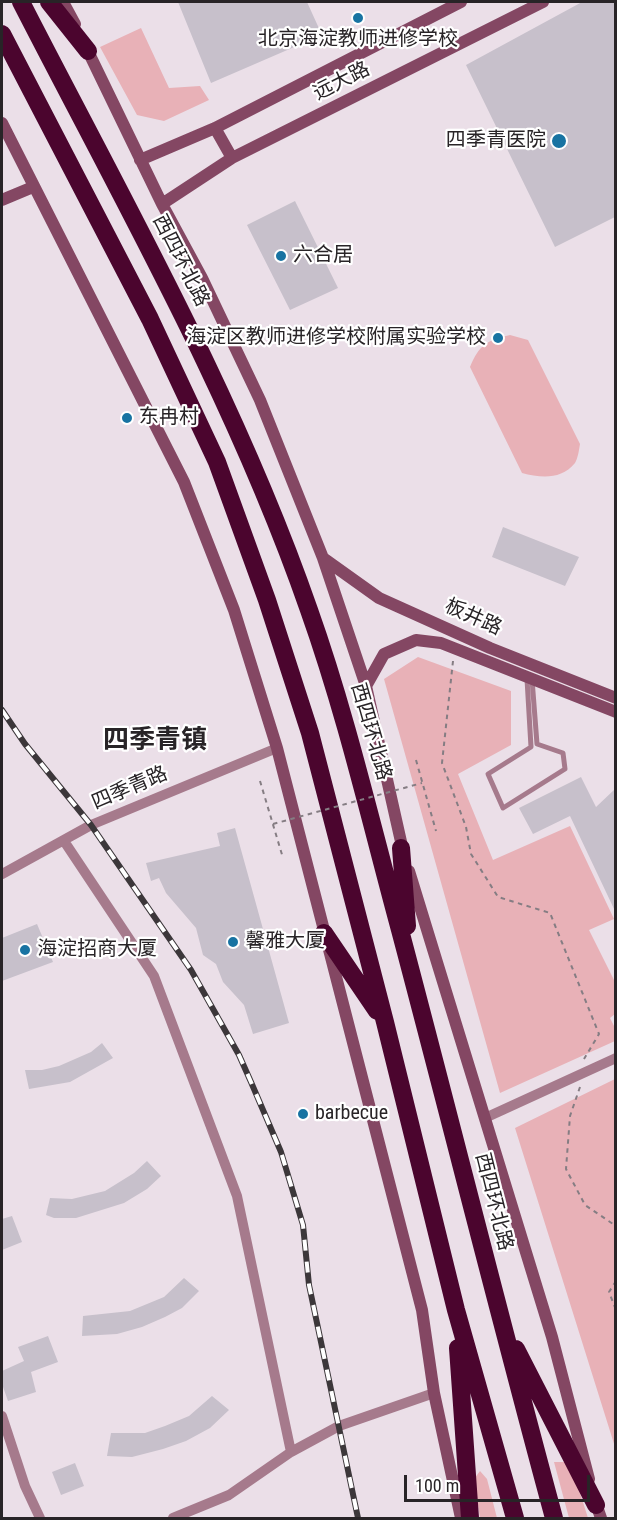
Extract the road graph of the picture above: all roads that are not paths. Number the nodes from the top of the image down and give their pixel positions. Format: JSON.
{"nodes":[{"id":1,"x":21,"y":2,"type":"edge"},
{"id":2,"x":49,"y":2,"type":"edge"},
{"id":3,"x":63,"y":2,"type":"edge"},
{"id":4,"x":461,"y":2,"type":"edge"},
{"id":5,"x":543,"y":2,"type":"edge"},
{"id":6,"x":2,"y":34,"type":"edge"},
{"id":7,"x":88,"y":51,"type":"junction"},
{"id":8,"x":2,"y":123,"type":"edge"},
{"id":9,"x":215,"y":128,"type":"junction"},
{"id":10,"x":232,"y":158,"type":"junction"},
{"id":11,"x":140,"y":160,"type":"junction"},
{"id":12,"x":33,"y":187,"type":"junction"},
{"id":13,"x":2,"y":200,"type":"edge"},
{"id":14,"x":162,"y":204,"type":"junction"},
{"id":15,"x":323,"y":558,"type":"junction"},
{"id":16,"x":530,"y":678,"type":"junction"},
{"id":17,"x":366,"y":686,"type":"junction"},
{"id":18,"x":615,"y":698,"type":"edge"},
{"id":19,"x":615,"y":712,"type":"edge"},
{"id":20,"x":277,"y":748,"type":"junction"},
{"id":21,"x":64,"y":842,"type":"junction"},
{"id":22,"x":401,"y":848,"type":"junction"},
{"id":23,"x":2,"y":874,"type":"edge"},
{"id":24,"x":324,"y":933,"type":"junction"},
{"id":25,"x":411,"y":970,"type":"junction"},
{"id":26,"x":385,"y":1022,"type":"junction"},
{"id":27,"x":615,"y":1058,"type":"edge"},
{"id":28,"x":484,"y":1118,"type":"junction"},
{"id":29,"x":456,"y":1310,"type":"junction"},
{"id":30,"x":500,"y":1318,"type":"junction"},
{"id":31,"x":434,"y":1393,"type":"junction"},
{"id":32,"x":2,"y":1416,"type":"edge"},
{"id":33,"x":291,"y":1452,"type":"junction"},
{"id":34,"x":599,"y":1512,"type":"edge"},
{"id":35,"x":40,"y":1518,"type":"edge"},
{"id":36,"x":173,"y":1518,"type":"edge"},
{"id":37,"x":461,"y":1518,"type":"edge"},
{"id":38,"x":470,"y":1518,"type":"edge"},
{"id":39,"x":515,"y":1518,"type":"edge"},
{"id":40,"x":554,"y":1518,"type":"edge"}],
"edges":[{"from":1,"to":25,"type":"highway","name":"西四环北路"},
{"from":2,"to":7,"type":"highway"},
{"from":3,"to":7,"type":"street"},
{"from":4,"to":9,"type":"street","name":"远大路"},
{"from":5,"to":10,"type":"street","name":"远大路"},
{"from":6,"to":26,"type":"highway"},
{"from":7,"to":11,"type":"street"},
{"from":8,"to":12,"type":"street"},
{"from":9,"to":10,"type":"street"},
{"from":9,"to":11,"type":"street","name":"远大路"},
{"from":10,"to":14,"type":"street","name":"远大路"},
{"from":11,"to":14,"type":"street","name":"西四环北路"},
{"from":12,"to":13,"type":"street"},
{"from":12,"to":20,"type":"street"},
{"from":14,"to":15,"type":"street","name":"西四环北路"},
{"from":15,"to":17,"type":"street","name":"西四环北路"},
{"from":15,"to":18,"type":"street","name":"板井路"},
{"from":16,"to":16,"type":"lane"},
{"from":16,"to":17,"type":"street"},
{"from":16,"to":19,"type":"street"},
{"from":17,"to":22,"type":"street","name":"西四环北路"},
{"from":20,"to":21,"type":"street","name":"四季青路"},
{"from":20,"to":24,"type":"street"},
{"from":21,"to":23,"type":"street","name":"四季青路"},
{"from":21,"to":33,"type":"street"},
{"from":22,"to":25,"type":"highway"},
{"from":22,"to":28,"type":"street","name":"西四环北路"},
{"from":24,"to":26,"type":"highway"},
{"from":24,"to":31,"type":"street"},
{"from":25,"to":30,"type":"highway","name":"西四环北路"},
{"from":26,"to":29,"type":"highway"},
{"from":27,"to":28,"type":"street"},
{"from":28,"to":34,"type":"street","name":"西四环北路"},
{"from":29,"to":38,"type":"highway"},
{"from":29,"to":39,"type":"highway"},
{"from":30,"to":34,"type":"highway"},
{"from":30,"to":40,"type":"highway","name":"西四环北路"},
{"from":31,"to":33,"type":"street"},
{"from":31,"to":37,"type":"street"},
{"from":32,"to":35,"type":"street"},
{"from":33,"to":36,"type":"street"}]}
